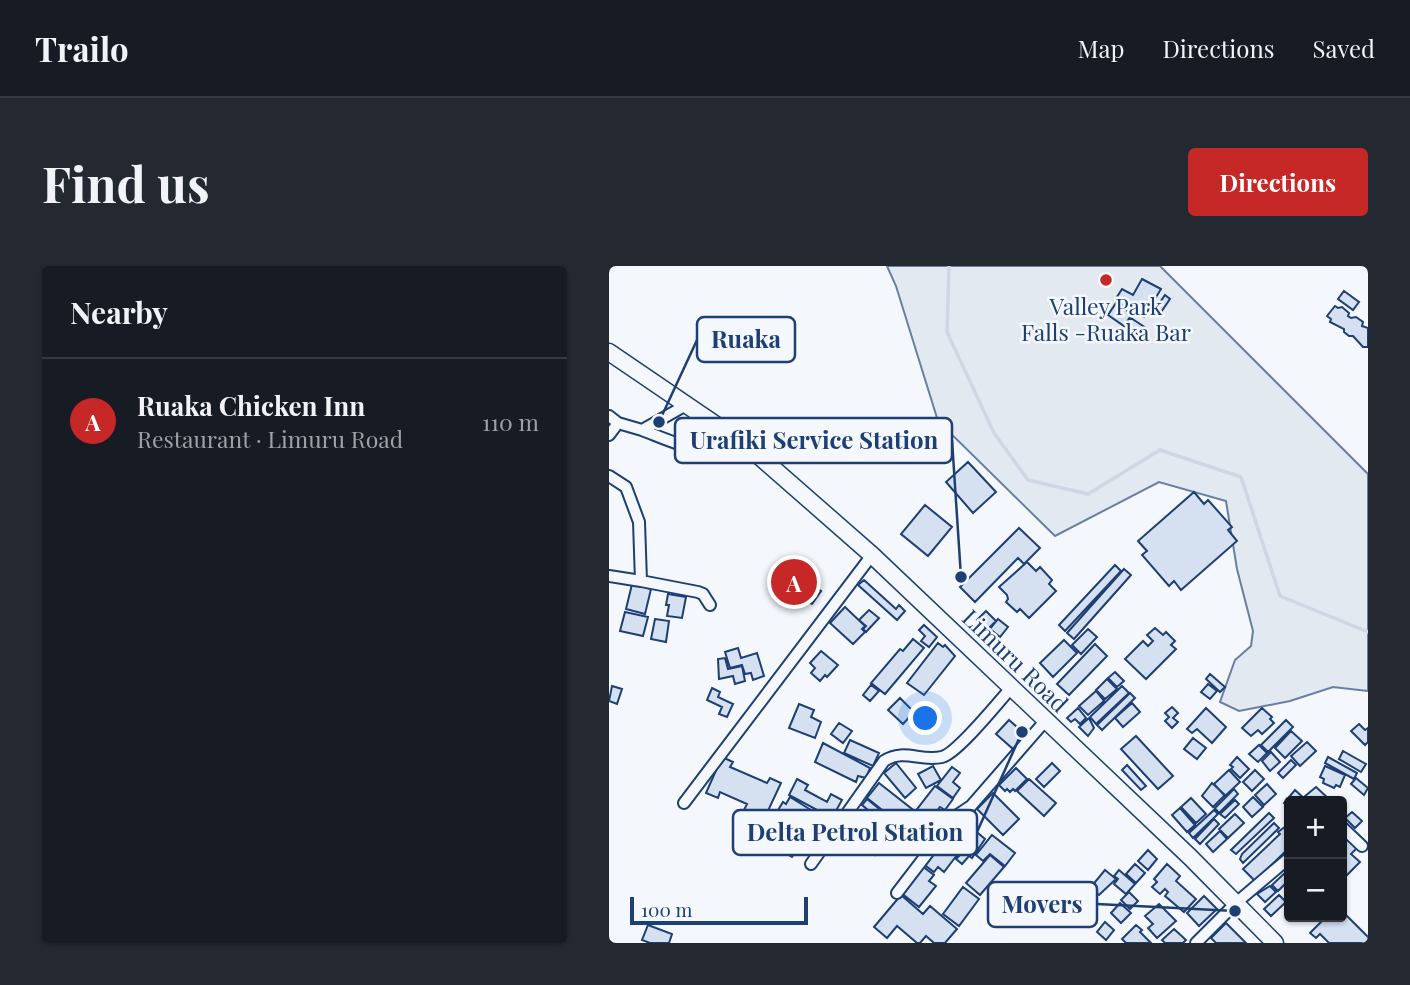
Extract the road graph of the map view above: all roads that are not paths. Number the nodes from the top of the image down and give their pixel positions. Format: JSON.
{"nodes":[{"id":1,"x":609,"y":352,"type":"edge"},
{"id":2,"x":688,"y":404,"type":"junction"},
{"id":3,"x":613,"y":420,"type":"edge"},
{"id":4,"x":642,"y":430,"type":"junction"},
{"id":5,"x":609,"y":435,"type":"edge"},
{"id":6,"x":750,"y":448,"type":"junction"},
{"id":7,"x":609,"y":476,"type":"edge"},
{"id":8,"x":872,"y":555,"type":"junction"},
{"id":9,"x":609,"y":576,"type":"edge"},
{"id":10,"x":641,"y":581,"type":"junction"},
{"id":11,"x":710,"y":605,"type":"dead end"},
{"id":12,"x":1012,"y":687,"type":"junction"},
{"id":13,"x":1046,"y":720,"type":"junction"},
{"id":14,"x":684,"y":803,"type":"dead end"},
{"id":15,"x":1347,"y":832,"type":"edge"},
{"id":16,"x":1362,"y":846,"type":"dead end"},
{"id":17,"x":1288,"y":859,"type":"edge"},
{"id":18,"x":811,"y":864,"type":"dead end"},
{"id":19,"x":897,"y":893,"type":"dead end"},
{"id":20,"x":1236,"y":903,"type":"junction"},
{"id":21,"x":1196,"y":943,"type":"edge"},
{"id":22,"x":1275,"y":943,"type":"edge"}],
"edges":[{"from":1,"to":2,"type":"main road","name":"Limuru Road"},
{"from":2,"to":4,"type":"street"},
{"from":2,"to":6,"type":"main road","name":"Limuru Road"},
{"from":3,"to":4,"type":"street"},
{"from":3,"to":5,"type":"street"},
{"from":4,"to":6,"type":"street"},
{"from":6,"to":8,"type":"main road","name":"Limuru Road"},
{"from":7,"to":10,"type":"street"},
{"from":8,"to":12,"type":"main road","name":"Limuru Road"},
{"from":8,"to":14,"type":"street"},
{"from":9,"to":10,"type":"street"},
{"from":10,"to":11,"type":"street"},
{"from":12,"to":13,"type":"main road","name":"Limuru Road"},
{"from":12,"to":18,"type":"street"},
{"from":13,"to":19,"type":"street"},
{"from":13,"to":20,"type":"main road","name":"Limuru Road"},
{"from":15,"to":16,"type":"street"},
{"from":17,"to":20,"type":"street"},
{"from":20,"to":21,"type":"street"},
{"from":20,"to":22,"type":"main road","name":"Limuru Road"}]}
